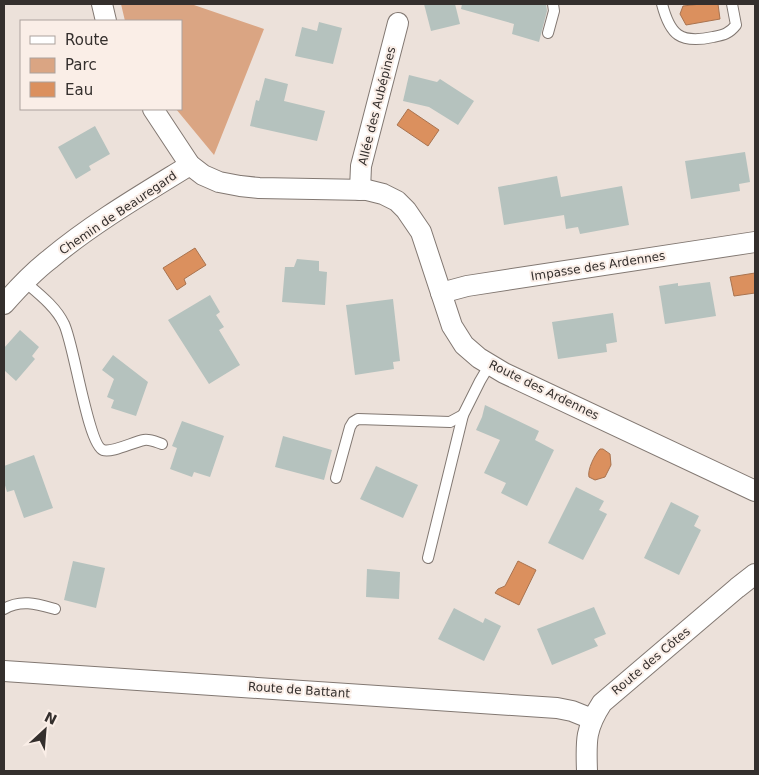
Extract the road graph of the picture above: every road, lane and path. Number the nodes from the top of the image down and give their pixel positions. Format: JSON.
{"nodes":[{"id":1,"x":102,"y":4,"type":"edge"},
{"id":2,"x":553,"y":4,"type":"edge"},
{"id":3,"x":662,"y":4,"type":"edge"},
{"id":4,"x":732,"y":4,"type":"edge"},
{"id":5,"x":106,"y":20,"type":"edge"},
{"id":6,"x":398,"y":23,"type":"dead end"},
{"id":7,"x":548,"y":33,"type":"dead end"},
{"id":8,"x":154,"y":110,"type":"edge"},
{"id":9,"x":190,"y":164,"type":"junction"},
{"id":10,"x":360,"y":190,"type":"junction"},
{"id":11,"x":755,"y":242,"type":"edge"},
{"id":12,"x":25,"y":282,"type":"junction"},
{"id":13,"x":441,"y":292,"type":"junction"},
{"id":14,"x":4,"y":304,"type":"edge"},
{"id":15,"x":490,"y":364,"type":"junction"},
{"id":16,"x":464,"y":414,"type":"junction"},
{"id":17,"x":162,"y":444,"type":"dead end"},
{"id":18,"x":336,"y":478,"type":"dead end"},
{"id":19,"x":755,"y":491,"type":"edge"},
{"id":20,"x":428,"y":558,"type":"dead end"},
{"id":21,"x":755,"y":574,"type":"edge"},
{"id":22,"x":4,"y":609,"type":"edge"},
{"id":23,"x":55,"y":609,"type":"dead end"},
{"id":24,"x":4,"y":671,"type":"edge"},
{"id":25,"x":592,"y":718,"type":"junction"},
{"id":26,"x":587,"y":771,"type":"edge"}],
"edges":[{"from":1,"to":5,"type":"street"},
{"from":2,"to":7,"type":"lane"},
{"from":3,"to":4,"type":"lane"},
{"from":6,"to":10,"type":"street","name":"Allée des Aubépines"},
{"from":8,"to":9,"type":"street","name":"Route des Ardennes"},
{"from":9,"to":10,"type":"street","name":"Route des Ardennes"},
{"from":9,"to":12,"type":"street","name":"Chemin de Beauregard"},
{"from":10,"to":13,"type":"street","name":"Route des Ardennes"},
{"from":11,"to":13,"type":"street","name":"Impasse des Ardennes"},
{"from":12,"to":14,"type":"street","name":"Chemin de Beauregard"},
{"from":12,"to":17,"type":"lane"},
{"from":13,"to":15,"type":"street","name":"Route des Ardennes"},
{"from":15,"to":16,"type":"lane"},
{"from":15,"to":19,"type":"street","name":"Route des Ardennes"},
{"from":16,"to":18,"type":"lane"},
{"from":16,"to":20,"type":"lane"},
{"from":21,"to":25,"type":"street","name":"Route des Côtes"},
{"from":22,"to":23,"type":"lane"},
{"from":24,"to":25,"type":"street","name":"Route de Battant"},
{"from":25,"to":26,"type":"street","name":"Route des Côtes"}]}
